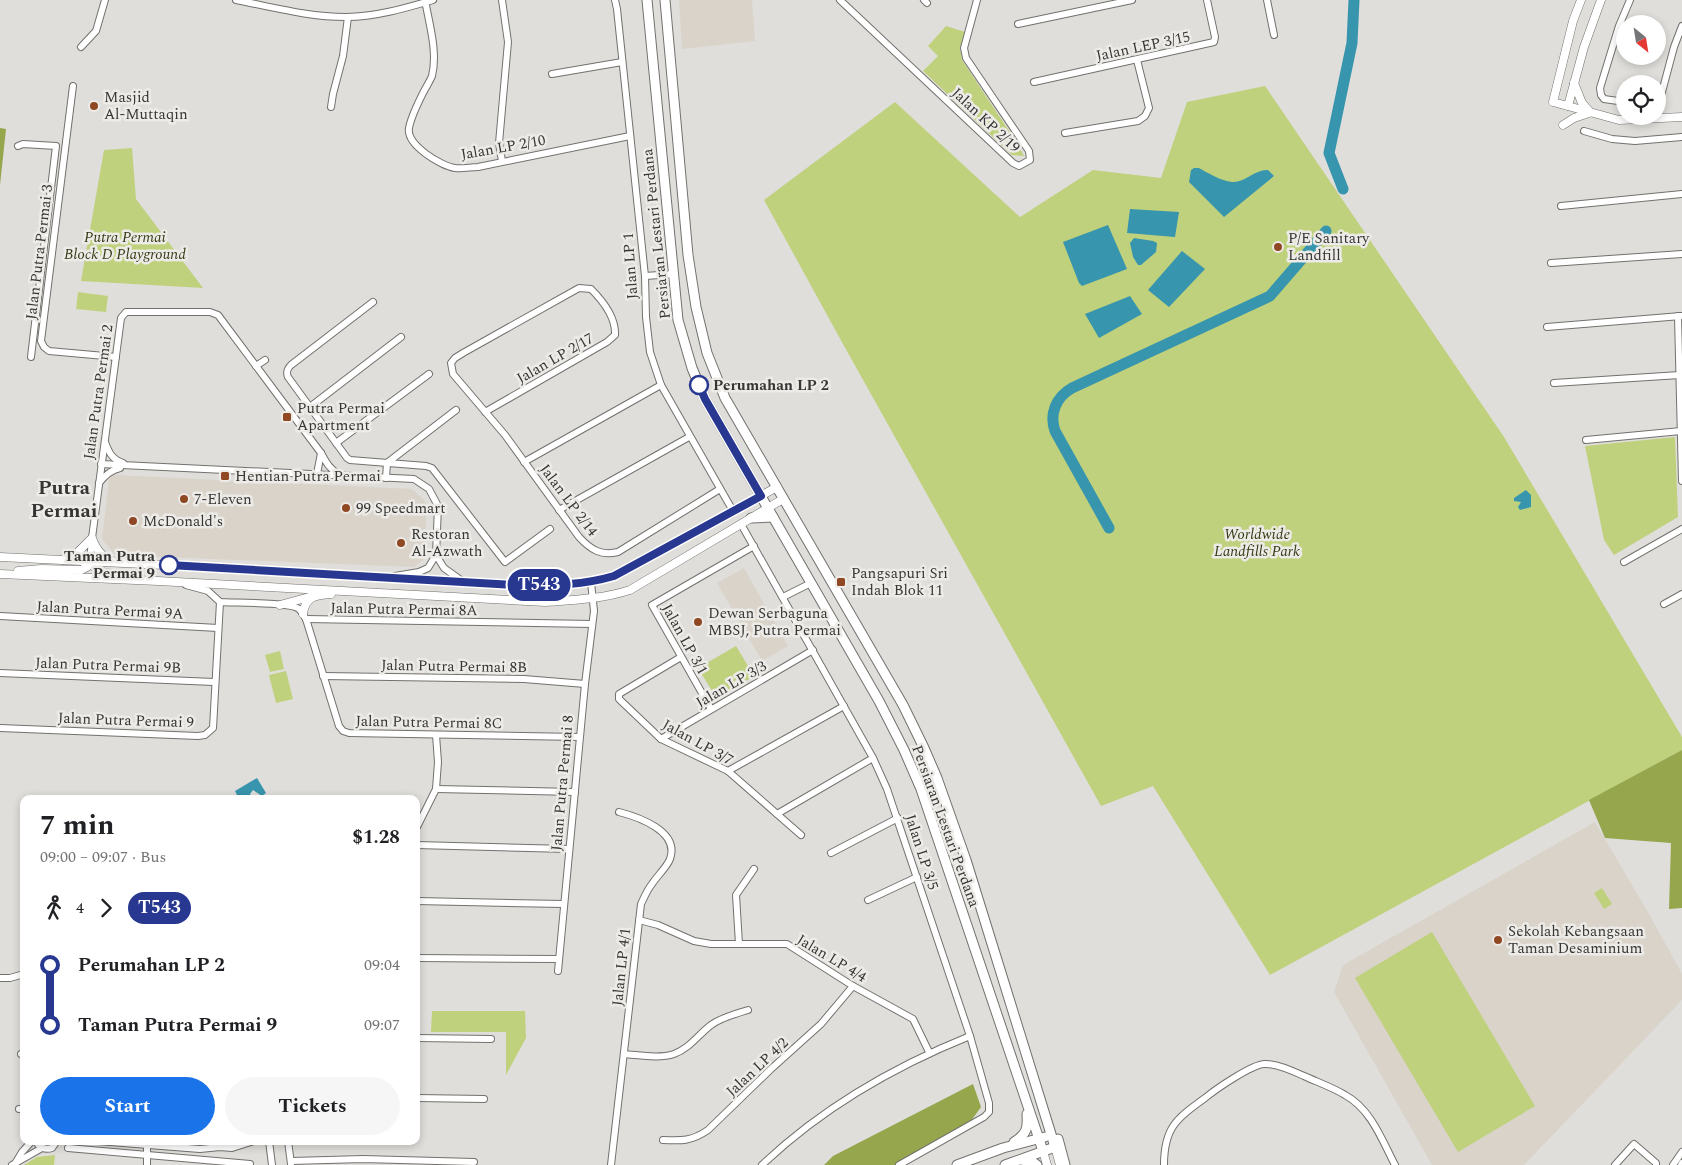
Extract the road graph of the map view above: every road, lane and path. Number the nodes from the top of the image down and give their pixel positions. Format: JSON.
{"nodes":[{"id":1,"x":104,"y":0,"type":"edge"},
{"id":2,"x":236,"y":0,"type":"edge"},
{"id":3,"x":433,"y":0,"type":"edge"},
{"id":4,"x":502,"y":0,"type":"edge"},
{"id":5,"x":615,"y":0,"type":"edge"},
{"id":6,"x":647,"y":0,"type":"edge"},
{"id":7,"x":665,"y":0,"type":"edge"},
{"id":8,"x":840,"y":0,"type":"edge"},
{"id":9,"x":977,"y":0,"type":"edge"},
{"id":10,"x":1132,"y":0,"type":"edge"},
{"id":11,"x":1207,"y":0,"type":"edge"},
{"id":12,"x":1267,"y":0,"type":"edge"},
{"id":13,"x":1581,"y":0,"type":"edge"},
{"id":14,"x":1601,"y":0,"type":"edge"},
{"id":15,"x":1630,"y":0,"type":"edge"},
{"id":16,"x":425,"y":1,"type":"edge"},
{"id":17,"x":348,"y":17,"type":"junction"},
{"id":18,"x":1018,"y":24,"type":"dead end"},
{"id":19,"x":1682,"y":26,"type":"edge"},
{"id":20,"x":1274,"y":35,"type":"dead end"},
{"id":21,"x":81,"y":47,"type":"dead end"},
{"id":22,"x":1137,"y":60,"type":"junction"},
{"id":23,"x":622,"y":62,"type":"junction"},
{"id":24,"x":552,"y":74,"type":"dead end"},
{"id":25,"x":1666,"y":75,"type":"edge"},
{"id":26,"x":1034,"y":82,"type":"dead end"},
{"id":27,"x":1574,"y":82,"type":"junction"},
{"id":28,"x":73,"y":86,"type":"dead end"},
{"id":29,"x":1616,"y":101,"type":"edge"},
{"id":30,"x":1568,"y":106,"type":"junction"},
{"id":31,"x":331,"y":107,"type":"dead end"},
{"id":32,"x":1591,"y":113,"type":"junction"},
{"id":33,"x":1682,"y":117,"type":"edge"},
{"id":34,"x":1563,"y":125,"type":"dead end"},
{"id":35,"x":1584,"y":131,"type":"dead end"},
{"id":36,"x":1065,"y":133,"type":"dead end"},
{"id":37,"x":630,"y":136,"type":"junction"},
{"id":38,"x":1682,"y":136,"type":"edge"},
{"id":39,"x":18,"y":146,"type":"dead end"},
{"id":40,"x":502,"y":161,"type":"junction"},
{"id":41,"x":1682,"y":194,"type":"edge"},
{"id":42,"x":1561,"y":206,"type":"dead end"},
{"id":43,"x":1682,"y":254,"type":"edge"},
{"id":44,"x":688,"y":255,"type":"junction"},
{"id":45,"x":672,"y":256,"type":"junction"},
{"id":46,"x":1551,"y":264,"type":"dead end"},
{"id":47,"x":674,"y":274,"type":"junction"},
{"id":48,"x":645,"y":276,"type":"junction"},
{"id":49,"x":373,"y":302,"type":"dead end"},
{"id":50,"x":1680,"y":316,"type":"edge"},
{"id":51,"x":1547,"y":327,"type":"dead end"},
{"id":52,"x":401,"y":337,"type":"dead end"},
{"id":53,"x":32,"y":357,"type":"dead end"},
{"id":54,"x":116,"y":357,"type":"junction"},
{"id":55,"x":265,"y":360,"type":"dead end"},
{"id":56,"x":256,"y":366,"type":"junction"},
{"id":57,"x":429,"y":374,"type":"dead end"},
{"id":58,"x":453,"y":374,"type":"joint"},
{"id":59,"x":1680,"y":375,"type":"junction"},
{"id":60,"x":1554,"y":383,"type":"dead end"},
{"id":61,"x":661,"y":385,"type":"junction"},
{"id":62,"x":310,"y":407,"type":"junction"},
{"id":63,"x":456,"y":410,"type":"dead end"},
{"id":64,"x":485,"y":412,"type":"junction"},
{"id":65,"x":1681,"y":432,"type":"edge"},
{"id":66,"x":689,"y":437,"type":"junction"},
{"id":67,"x":1586,"y":440,"type":"dead end"},
{"id":68,"x":104,"y":441,"type":"junction"},
{"id":69,"x":336,"y":443,"type":"junction"},
{"id":70,"x":321,"y":452,"type":"junction"},
{"id":71,"x":524,"y":462,"type":"junction"},
{"id":72,"x":387,"y":463,"type":"junction"},
{"id":73,"x":101,"y":464,"type":"junction"},
{"id":74,"x":129,"y":466,"type":"junction"},
{"id":75,"x":317,"y":474,"type":"junction"},
{"id":76,"x":340,"y":475,"type":"junction"},
{"id":77,"x":386,"y":478,"type":"junction"},
{"id":78,"x":1682,"y":481,"type":"edge"},
{"id":79,"x":99,"y":484,"type":"junction"},
{"id":80,"x":777,"y":487,"type":"junction"},
{"id":81,"x":720,"y":489,"type":"junction"},
{"id":82,"x":761,"y":496,"type":"junction"},
{"id":83,"x":783,"y":498,"type":"junction"},
{"id":84,"x":767,"y":508,"type":"junction"},
{"id":85,"x":559,"y":510,"type":"junction"},
{"id":86,"x":733,"y":511,"type":"junction"},
{"id":87,"x":751,"y":518,"type":"junction"},
{"id":88,"x":773,"y":518,"type":"junction"},
{"id":89,"x":741,"y":524,"type":"junction"},
{"id":90,"x":1682,"y":528,"type":"edge"},
{"id":91,"x":550,"y":529,"type":"dead end"},
{"id":92,"x":92,"y":538,"type":"junction"},
{"id":93,"x":754,"y":546,"type":"junction"},
{"id":94,"x":436,"y":554,"type":"junction"},
{"id":95,"x":0,"y":557,"type":"edge"},
{"id":96,"x":61,"y":561,"type":"junction"},
{"id":97,"x":90,"y":562,"type":"junction"},
{"id":98,"x":1624,"y":562,"type":"dead end"},
{"id":99,"x":119,"y":564,"type":"junction"},
{"id":100,"x":3,"y":574,"type":"edge"},
{"id":101,"x":379,"y":578,"type":"junction"},
{"id":102,"x":158,"y":581,"type":"junction"},
{"id":103,"x":462,"y":581,"type":"junction"},
{"id":104,"x":179,"y":582,"type":"junction"},
{"id":105,"x":591,"y":582,"type":"junction"},
{"id":106,"x":811,"y":583,"type":"junction"},
{"id":107,"x":356,"y":591,"type":"junction"},
{"id":108,"x":1682,"y":594,"type":"edge"},
{"id":109,"x":315,"y":595,"type":"junction"},
{"id":110,"x":783,"y":597,"type":"junction"},
{"id":111,"x":593,"y":598,"type":"junction"},
{"id":112,"x":220,"y":602,"type":"junction"},
{"id":113,"x":1664,"y":604,"type":"dead end"},
{"id":114,"x":280,"y":605,"type":"junction"},
{"id":115,"x":0,"y":616,"type":"edge"},
{"id":116,"x":304,"y":617,"type":"junction"},
{"id":117,"x":592,"y":624,"type":"junction"},
{"id":118,"x":218,"y":628,"type":"junction"},
{"id":119,"x":813,"y":650,"type":"junction"},
{"id":120,"x":681,"y":658,"type":"junction"},
{"id":121,"x":0,"y":673,"type":"edge"},
{"id":122,"x":323,"y":676,"type":"junction"},
{"id":123,"x":214,"y":682,"type":"junction"},
{"id":124,"x":584,"y":684,"type":"junction"},
{"id":125,"x":844,"y":706,"type":"junction"},
{"id":126,"x":711,"y":709,"type":"junction"},
{"id":127,"x":0,"y":728,"type":"edge"},
{"id":128,"x":436,"y":735,"type":"junction"},
{"id":129,"x":579,"y":737,"type":"junction"},
{"id":130,"x":661,"y":739,"type":"junction"},
{"id":131,"x":873,"y":758,"type":"junction"},
{"id":132,"x":728,"y":771,"type":"junction"},
{"id":133,"x":436,"y":789,"type":"junction"},
{"id":134,"x":574,"y":792,"type":"junction"},
{"id":135,"x":618,"y":812,"type":"dead end"},
{"id":136,"x":777,"y":814,"type":"junction"},
{"id":137,"x":898,"y":818,"type":"junction"},
{"id":138,"x":420,"y":821,"type":"edge"},
{"id":139,"x":801,"y":835,"type":"dead end"},
{"id":140,"x":420,"y":845,"type":"edge"},
{"id":141,"x":569,"y":849,"type":"junction"},
{"id":142,"x":831,"y":853,"type":"dead end"},
{"id":143,"x":754,"y":869,"type":"dead end"},
{"id":144,"x":917,"y":877,"type":"junction"},
{"id":145,"x":868,"y":900,"type":"dead end"},
{"id":146,"x":420,"y":902,"type":"edge"},
{"id":147,"x":563,"y":904,"type":"junction"},
{"id":148,"x":639,"y":920,"type":"junction"},
{"id":149,"x":739,"y":944,"type":"junction"},
{"id":150,"x":420,"y":958,"type":"edge"},
{"id":151,"x":559,"y":959,"type":"junction"},
{"id":152,"x":558,"y":971,"type":"dead end"},
{"id":153,"x":20,"y":975,"type":"edge"},
{"id":154,"x":0,"y":978,"type":"edge"},
{"id":155,"x":853,"y":986,"type":"junction"},
{"id":156,"x":748,"y":1010,"type":"dead end"},
{"id":157,"x":970,"y":1036,"type":"junction"},
{"id":158,"x":420,"y":1038,"type":"edge"},
{"id":159,"x":491,"y":1039,"type":"dead end"},
{"id":160,"x":929,"y":1052,"type":"junction"},
{"id":161,"x":624,"y":1054,"type":"junction"},
{"id":162,"x":1037,"y":1090,"type":"junction"},
{"id":163,"x":420,"y":1098,"type":"edge"},
{"id":164,"x":484,"y":1099,"type":"dead end"},
{"id":165,"x":1027,"y":1102,"type":"junction"},
{"id":166,"x":1051,"y":1135,"type":"junction"},
{"id":167,"x":1039,"y":1139,"type":"junction"},
{"id":168,"x":663,"y":1140,"type":"dead end"},
{"id":169,"x":28,"y":1145,"type":"edge"},
{"id":170,"x":39,"y":1145,"type":"edge"},
{"id":171,"x":54,"y":1145,"type":"edge"},
{"id":172,"x":91,"y":1145,"type":"edge"},
{"id":173,"x":147,"y":1145,"type":"joint"},
{"id":174,"x":216,"y":1145,"type":"edge"},
{"id":175,"x":221,"y":1145,"type":"edge"},
{"id":176,"x":237,"y":1145,"type":"edge"},
{"id":177,"x":270,"y":1145,"type":"edge"},
{"id":178,"x":289,"y":1145,"type":"edge"},
{"id":179,"x":1055,"y":1147,"type":"junction"},
{"id":180,"x":42,"y":1148,"type":"junction"},
{"id":181,"x":68,"y":1148,"type":"dead end"},
{"id":182,"x":1003,"y":1148,"type":"junction"},
{"id":183,"x":91,"y":1150,"type":"junction"},
{"id":184,"x":1043,"y":1151,"type":"junction"},
{"id":185,"x":1682,"y":1152,"type":"edge"},
{"id":186,"x":148,"y":1155,"type":"junction"},
{"id":187,"x":1018,"y":1160,"type":"junction"},
{"id":188,"x":474,"y":1162,"type":"dead end"},
{"id":189,"x":291,"y":1163,"type":"edge"},
{"id":190,"x":14,"y":1164,"type":"edge"},
{"id":191,"x":250,"y":1164,"type":"dead end"},
{"id":192,"x":147,"y":1165,"type":"edge"},
{"id":193,"x":272,"y":1165,"type":"edge"},
{"id":194,"x":611,"y":1165,"type":"edge"},
{"id":195,"x":762,"y":1165,"type":"edge"},
{"id":196,"x":899,"y":1165,"type":"edge"},
{"id":197,"x":957,"y":1165,"type":"edge"},
{"id":198,"x":1005,"y":1165,"type":"edge"},
{"id":199,"x":1038,"y":1165,"type":"edge"},
{"id":200,"x":1047,"y":1165,"type":"edge"},
{"id":201,"x":1060,"y":1165,"type":"edge"},
{"id":202,"x":1065,"y":1165,"type":"edge"},
{"id":203,"x":1164,"y":1165,"type":"edge"},
{"id":204,"x":1395,"y":1165,"type":"edge"},
{"id":205,"x":1615,"y":1165,"type":"edge"},
{"id":206,"x":1656,"y":1165,"type":"edge"},
{"id":207,"x":1673,"y":1165,"type":"edge"}],
"edges":[{"from":1,"to":21,"type":"street"},
{"from":2,"to":17,"type":"street"},
{"from":3,"to":16,"type":"street"},
{"from":4,"to":40,"type":"street"},
{"from":5,"to":23,"type":"street","name":"Jalan LP 1"},
{"from":6,"to":45,"type":"main road","name":"Persiaran Lestari Perdana"},
{"from":7,"to":44,"type":"main road","name":"Persiaran Lestari Perdana"},
{"from":8,"to":9,"type":"street","name":"Jalan KP 2/19"},
{"from":10,"to":18,"type":"street"},
{"from":11,"to":22,"type":"street","name":"Jalan LEP 3/15"},
{"from":12,"to":20,"type":"street"},
{"from":13,"to":30,"type":"street"},
{"from":14,"to":27,"type":"street"},
{"from":15,"to":29,"type":"street"},
{"from":16,"to":17,"type":"street"},
{"from":16,"to":40,"type":"street","name":"Jalan LP 2/10"},
{"from":17,"to":31,"type":"street"},
{"from":19,"to":25,"type":"street"},
{"from":22,"to":26,"type":"street","name":"Jalan LEP 3/15"},
{"from":22,"to":36,"type":"street"},
{"from":23,"to":24,"type":"street"},
{"from":23,"to":37,"type":"street","name":"Jalan LP 1"},
{"from":27,"to":30,"type":"street"},
{"from":27,"to":32,"type":"street"},
{"from":28,"to":54,"type":"street","name":"Jalan Putra Permai 3"},
{"from":30,"to":32,"type":"street"},
{"from":32,"to":33,"type":"street"},
{"from":32,"to":34,"type":"street"},
{"from":35,"to":38,"type":"street"},
{"from":37,"to":40,"type":"street","name":"Jalan LP 2/10"},
{"from":37,"to":48,"type":"street","name":"Jalan LP 1"},
{"from":39,"to":53,"type":"street"},
{"from":41,"to":42,"type":"street"},
{"from":43,"to":46,"type":"street"},
{"from":44,"to":45,"type":"main road"},
{"from":44,"to":80,"type":"main road","name":"Persiaran Lestari Perdana"},
{"from":45,"to":47,"type":"main road","name":"Persiaran Lestari Perdana"},
{"from":47,"to":48,"type":"street"},
{"from":47,"to":82,"type":"main road","name":"Persiaran Lestari Perdana"},
{"from":48,"to":61,"type":"street","name":"Jalan LP 1"},
{"from":49,"to":62,"type":"street"},
{"from":50,"to":51,"type":"street"},
{"from":50,"to":59,"type":"street"},
{"from":52,"to":62,"type":"street"},
{"from":54,"to":56,"type":"street","name":"Jalan Putra Permai 2"},
{"from":54,"to":68,"type":"street","name":"Jalan Putra Permai 2"},
{"from":55,"to":56,"type":"street"},
{"from":56,"to":70,"type":"street","name":"Jalan Putra Permai 2"},
{"from":57,"to":69,"type":"street"},
{"from":58,"to":64,"type":"street","name":"Jalan LP 2/14"},
{"from":58,"to":64,"type":"street","name":"Jalan LP 2/17"},
{"from":59,"to":60,"type":"street"},
{"from":59,"to":65,"type":"street"},
{"from":61,"to":66,"type":"street","name":"Jalan LP 1"},
{"from":61,"to":71,"type":"street"},
{"from":62,"to":69,"type":"street"},
{"from":63,"to":72,"type":"street"},
{"from":64,"to":71,"type":"street","name":"Jalan LP 2/14"},
{"from":65,"to":67,"type":"street"},
{"from":65,"to":78,"type":"street"},
{"from":66,"to":81,"type":"street","name":"Jalan LP 1"},
{"from":66,"to":85,"type":"street"},
{"from":68,"to":73,"type":"street","name":"Jalan Putra Permai 2"},
{"from":68,"to":74,"type":"street"},
{"from":69,"to":72,"type":"street"},
{"from":70,"to":75,"type":"street"},
{"from":70,"to":76,"type":"street","name":"Jalan Putra Permai 2"},
{"from":71,"to":85,"type":"street","name":"Jalan LP 2/14"},
{"from":72,"to":77,"type":"street"},
{"from":72,"to":91,"type":"street"},
{"from":73,"to":74,"type":"street"},
{"from":73,"to":79,"type":"street","name":"Jalan Putra Permai 2"},
{"from":74,"to":75,"type":"street"},
{"from":74,"to":79,"type":"street"},
{"from":75,"to":76,"type":"street"},
{"from":76,"to":77,"type":"street"},
{"from":77,"to":94,"type":"street"},
{"from":79,"to":92,"type":"street","name":"Jalan Putra Permai 2"},
{"from":80,"to":82,"type":"street"},
{"from":80,"to":83,"type":"main road","name":"Persiaran Lestari Perdana"},
{"from":81,"to":85,"type":"street","name":"Jalan LP 2/14"},
{"from":81,"to":86,"type":"street","name":"Jalan LP 1"},
{"from":82,"to":84,"type":"main road","name":"Persiaran Lestari Perdana"},
{"from":82,"to":86,"type":"street"},
{"from":83,"to":84,"type":"street"},
{"from":83,"to":162,"type":"main road","name":"Persiaran Lestari Perdana"},
{"from":84,"to":87,"type":"street"},
{"from":84,"to":88,"type":"main road","name":"Persiaran Lestari Perdana"},
{"from":86,"to":105,"type":"street"},
{"from":87,"to":88,"type":"main road"},
{"from":87,"to":89,"type":"street"},
{"from":88,"to":106,"type":"main road","name":"Persiaran Lestari Perdana"},
{"from":89,"to":93,"type":"street","name":"Jalan LP 3/5"},
{"from":89,"to":111,"type":"street"},
{"from":90,"to":98,"type":"street"},
{"from":92,"to":96,"type":"street"},
{"from":92,"to":97,"type":"street","name":"Jalan Putra Permai 2"},
{"from":92,"to":99,"type":"street"},
{"from":93,"to":110,"type":"street","name":"Jalan LP 3/5"},
{"from":93,"to":120,"type":"street","name":"Jalan LP 3/1"},
{"from":94,"to":101,"type":"street"},
{"from":94,"to":103,"type":"street"},
{"from":95,"to":96,"type":"street"},
{"from":96,"to":97,"type":"street"},
{"from":97,"to":99,"type":"street"},
{"from":97,"to":100,"type":"street"},
{"from":97,"to":102,"type":"street"},
{"from":99,"to":101,"type":"street"},
{"from":100,"to":102,"type":"street"},
{"from":101,"to":103,"type":"street"},
{"from":102,"to":104,"type":"street"},
{"from":103,"to":105,"type":"street"},
{"from":104,"to":107,"type":"street"},
{"from":104,"to":112,"type":"street"},
{"from":105,"to":111,"type":"street","name":"Jalan Putra Permai 8"},
{"from":106,"to":110,"type":"street"},
{"from":106,"to":165,"type":"main road","name":"Persiaran Lestari Perdana"},
{"from":107,"to":109,"type":"street"},
{"from":107,"to":111,"type":"street"},
{"from":108,"to":113,"type":"street"},
{"from":109,"to":114,"type":"street"},
{"from":109,"to":116,"type":"street"},
{"from":110,"to":119,"type":"street","name":"Jalan LP 3/5"},
{"from":111,"to":117,"type":"street","name":"Jalan Putra Permai 8"},
{"from":112,"to":114,"type":"street","name":"Jalan Putra Permai 8A"},
{"from":112,"to":118,"type":"street","name":"Jalan Putra Permai 9"},
{"from":114,"to":116,"type":"street","name":"Jalan Putra Permai 8A"},
{"from":115,"to":118,"type":"street","name":"Jalan Putra Permai 9A"},
{"from":116,"to":117,"type":"street","name":"Jalan Putra Permai 8A"},
{"from":116,"to":122,"type":"street","name":"Jalan Putra Permai 8C"},
{"from":117,"to":124,"type":"street","name":"Jalan Putra Permai 8"},
{"from":118,"to":123,"type":"street","name":"Jalan Putra Permai 9"},
{"from":119,"to":125,"type":"street","name":"Jalan LP 3/5"},
{"from":119,"to":126,"type":"street","name":"Jalan LP 3/3"},
{"from":120,"to":126,"type":"street","name":"Jalan LP 3/1"},
{"from":120,"to":130,"type":"street","name":"Jalan LP 3/7"},
{"from":121,"to":123,"type":"street","name":"Jalan Putra Permai 9B"},
{"from":122,"to":124,"type":"street","name":"Jalan Putra Permai 8B"},
{"from":122,"to":128,"type":"street","name":"Jalan Putra Permai 8C"},
{"from":123,"to":127,"type":"street","name":"Jalan Putra Permai 9"},
{"from":124,"to":129,"type":"street","name":"Jalan Putra Permai 8"},
{"from":125,"to":131,"type":"street","name":"Jalan LP 3/5"},
{"from":125,"to":132,"type":"street"},
{"from":126,"to":130,"type":"street","name":"Jalan LP 3/3"},
{"from":128,"to":129,"type":"street","name":"Jalan Putra Permai 8C"},
{"from":128,"to":133,"type":"street"},
{"from":129,"to":134,"type":"street","name":"Jalan Putra Permai 8"},
{"from":130,"to":132,"type":"street","name":"Jalan LP 3/7"},
{"from":131,"to":136,"type":"street"},
{"from":131,"to":137,"type":"street","name":"Jalan LP 3/5"},
{"from":132,"to":136,"type":"street","name":"Jalan LP 3/7"},
{"from":133,"to":134,"type":"street"},
{"from":133,"to":138,"type":"street"},
{"from":134,"to":141,"type":"street","name":"Jalan Putra Permai 8"},
{"from":135,"to":148,"type":"street","name":"Jalan LP 4/1"},
{"from":136,"to":139,"type":"street","name":"Jalan LP 3/7"},
{"from":137,"to":142,"type":"street"},
{"from":137,"to":144,"type":"street","name":"Jalan LP 3/5"},
{"from":140,"to":141,"type":"street"},
{"from":141,"to":147,"type":"street","name":"Jalan Putra Permai 8"},
{"from":143,"to":149,"type":"street"},
{"from":144,"to":145,"type":"street"},
{"from":144,"to":157,"type":"street","name":"Jalan LP 3/5"},
{"from":146,"to":147,"type":"street"},
{"from":147,"to":151,"type":"street","name":"Jalan Putra Permai 8"},
{"from":148,"to":149,"type":"street","name":"Jalan LP 4/4"},
{"from":148,"to":161,"type":"street","name":"Jalan LP 4/1"},
{"from":149,"to":155,"type":"street","name":"Jalan LP 4/4"},
{"from":150,"to":151,"type":"street"},
{"from":151,"to":152,"type":"street","name":"Jalan Putra Permai 8"},
{"from":153,"to":154,"type":"street"},
{"from":155,"to":160,"type":"street","name":"Jalan LP 4/4"},
{"from":155,"to":168,"type":"street","name":"Jalan LP 4/2"},
{"from":156,"to":161,"type":"street"},
{"from":157,"to":160,"type":"street"},
{"from":157,"to":196,"type":"street","name":"Jalan LP 3/5"},
{"from":158,"to":159,"type":"street"},
{"from":160,"to":195,"type":"street"},
{"from":161,"to":194,"type":"street","name":"Jalan LP 4/1"},
{"from":162,"to":166,"type":"main road","name":"Persiaran Lestari Perdana"},
{"from":162,"to":202,"type":"main road"},
{"from":163,"to":164,"type":"street"},
{"from":165,"to":167,"type":"main road","name":"Persiaran Lestari Perdana"},
{"from":165,"to":182,"type":"main road"},
{"from":166,"to":167,"type":"main road"},
{"from":166,"to":179,"type":"main road","name":"Persiaran Lestari Perdana"},
{"from":167,"to":182,"type":"main road"},
{"from":167,"to":184,"type":"main road","name":"Persiaran Lestari Perdana"},
{"from":169,"to":190,"type":"street"},
{"from":170,"to":180,"type":"street"},
{"from":171,"to":180,"type":"street"},
{"from":172,"to":183,"type":"street"},
{"from":173,"to":174,"type":"street"},
{"from":173,"to":186,"type":"street"},
{"from":175,"to":176,"type":"street"},
{"from":177,"to":193,"type":"street"},
{"from":178,"to":189,"type":"street"},
{"from":179,"to":184,"type":"main road"},
{"from":179,"to":201,"type":"street"},
{"from":180,"to":190,"type":"street"},
{"from":181,"to":183,"type":"street"},
{"from":182,"to":197,"type":"main road"},
{"from":183,"to":186,"type":"street"},
{"from":184,"to":187,"type":"main road"},
{"from":184,"to":200,"type":"street","name":"Persiaran Lestari Perdana"},
{"from":185,"to":207,"type":"street"},
{"from":186,"to":191,"type":"street"},
{"from":186,"to":192,"type":"street"},
{"from":187,"to":198,"type":"main road"},
{"from":187,"to":199,"type":"main road"},
{"from":188,"to":189,"type":"street"},
{"from":203,"to":204,"type":"street"},
{"from":205,"to":206,"type":"street"}]}
